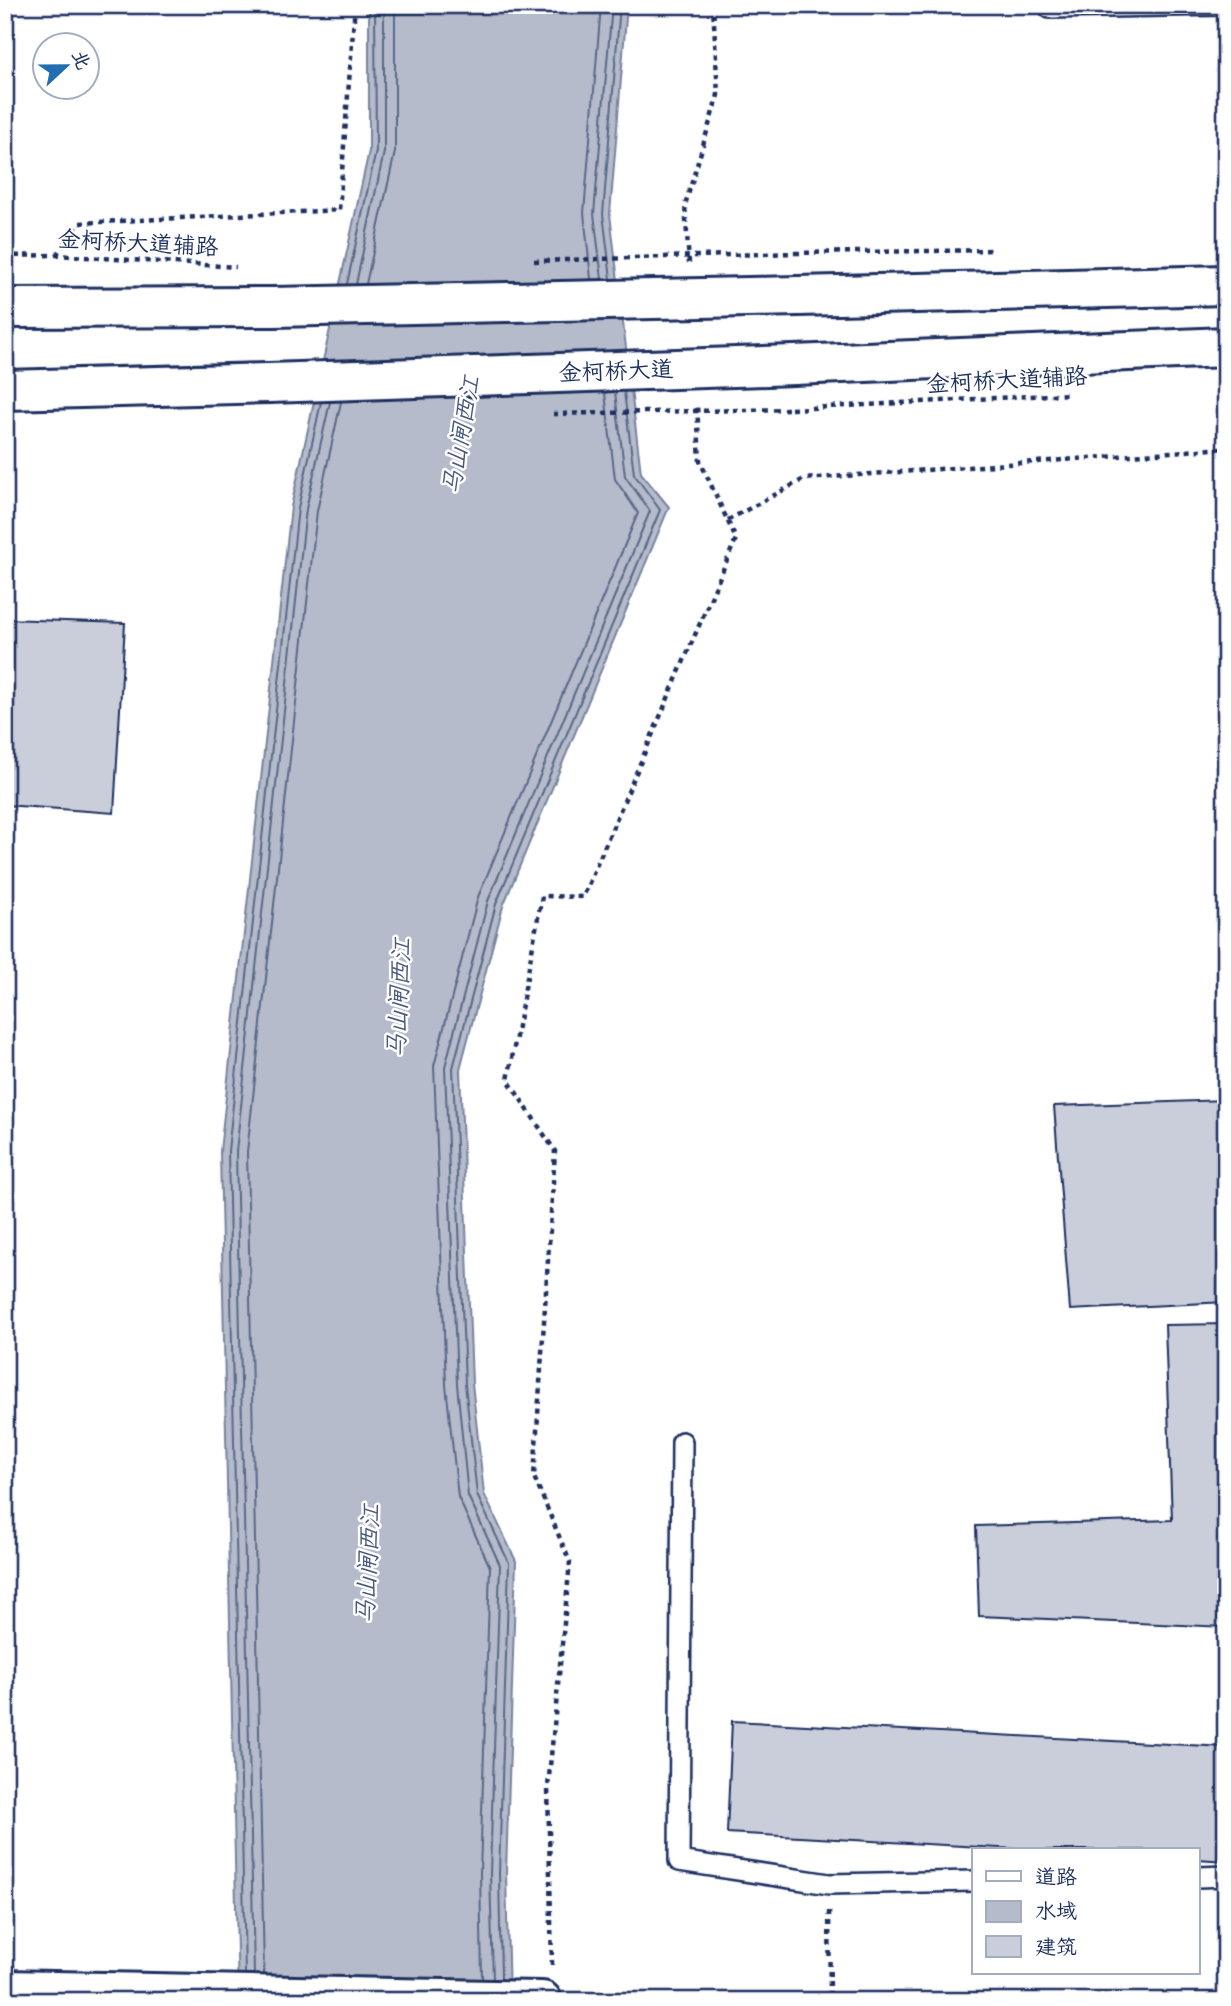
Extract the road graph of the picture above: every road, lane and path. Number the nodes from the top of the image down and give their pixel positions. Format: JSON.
{"nodes":[{"id":1,"x":355,"y":5,"type":"edge"},
{"id":2,"x":713,"y":5,"type":"edge"},
{"id":3,"x":1050,"y":5,"type":"edge"},
{"id":4,"x":1226,"y":5,"type":"edge"},
{"id":5,"x":56,"y":255,"type":"junction"},
{"id":6,"x":5,"y":256,"type":"edge"},
{"id":7,"x":242,"y":267,"type":"dead end"},
{"id":8,"x":689,"y":272,"type":"dead end"},
{"id":9,"x":1226,"y":285,"type":"edge"},
{"id":10,"x":5,"y":308,"type":"edge"},
{"id":11,"x":1226,"y":347,"type":"edge"},
{"id":12,"x":5,"y":390,"type":"edge"},
{"id":13,"x":696,"y":393,"type":"dead end"},
{"id":14,"x":1076,"y":394,"type":"dead end"},
{"id":15,"x":791,"y":409,"type":"dead end"},
{"id":16,"x":1226,"y":448,"type":"edge"},
{"id":17,"x":728,"y":520,"type":"junction"},
{"id":18,"x":682,"y":1442,"type":"dead end"},
{"id":19,"x":1226,"y":1876,"type":"edge"},
{"id":20,"x":1200,"y":1877,"type":"edge"},
{"id":21,"x":972,"y":1881,"type":"edge"},
{"id":22,"x":829,"y":1884,"type":"junction"},
{"id":23,"x":547,"y":1987,"type":"edge"},
{"id":24,"x":5,"y":1990,"type":"edge"},
{"id":25,"x":830,"y":2001,"type":"edge"}],
"edges":[{"from":1,"to":5,"type":"path"},
{"from":2,"to":8,"type":"path"},
{"from":3,"to":4,"type":"lane"},
{"from":5,"to":6,"type":"path","name":"金柯桥大道辅路"},
{"from":5,"to":7,"type":"path","name":"金柯桥大道辅路"},
{"from":9,"to":10,"type":"main road","bridge":true},
{"from":11,"to":12,"type":"main road","name":"金柯桥大道","bridge":true},
{"from":13,"to":17,"type":"path"},
{"from":14,"to":15,"type":"path","name":"金柯桥大道辅路"},
{"from":16,"to":17,"type":"path"},
{"from":17,"to":23,"type":"path"},
{"from":18,"to":22,"type":"lane"},
{"from":19,"to":20,"type":"lane"},
{"from":21,"to":22,"type":"lane"},
{"from":22,"to":25,"type":"path"},
{"from":23,"to":24,"type":"main road"}]}
